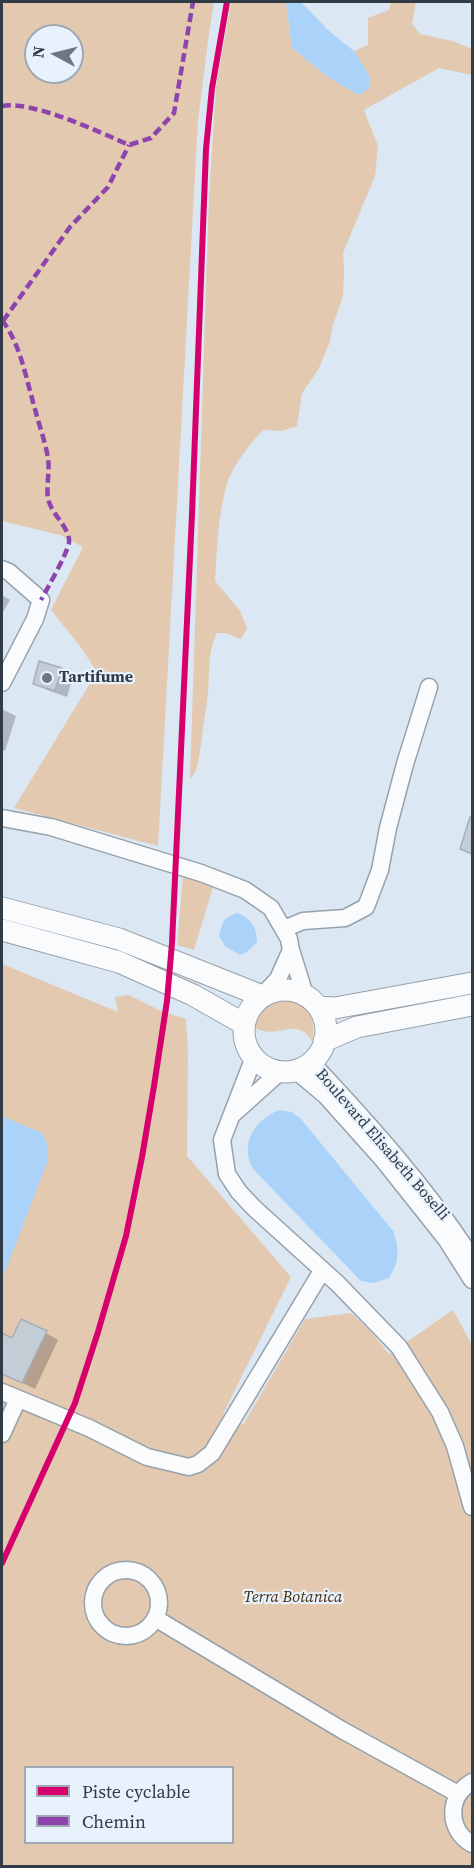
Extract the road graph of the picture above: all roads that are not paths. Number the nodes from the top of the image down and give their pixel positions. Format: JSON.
{"nodes":[{"id":1,"x":2,"y":568,"type":"edge"},
{"id":2,"x":2,"y":683,"type":"edge"},
{"id":3,"x":429,"y":687,"type":"dead end"},
{"id":4,"x":2,"y":818,"type":"edge"},
{"id":5,"x":2,"y":908,"type":"edge"},
{"id":6,"x":284,"y":929,"type":"junction"},
{"id":7,"x":2,"y":930,"type":"edge"},
{"id":8,"x":291,"y":950,"type":"junction"},
{"id":9,"x":472,"y":983,"type":"edge"},
{"id":10,"x":262,"y":996,"type":"junction"},
{"id":11,"x":312,"y":1001,"type":"junction"},
{"id":12,"x":472,"y":1005,"type":"edge"},
{"id":13,"x":244,"y":1024,"type":"junction"},
{"id":14,"x":324,"y":1041,"type":"junction"},
{"id":15,"x":254,"y":1057,"type":"junction"},
{"id":16,"x":296,"y":1068,"type":"junction"},
{"id":17,"x":230,"y":1118,"type":"junction"},
{"id":18,"x":472,"y":1258,"type":"edge"},
{"id":19,"x":322,"y":1271,"type":"junction"},
{"id":20,"x":472,"y":1280,"type":"edge"},
{"id":21,"x":2,"y":1392,"type":"edge"},
{"id":22,"x":18,"y":1399,"type":"junction"},
{"id":23,"x":2,"y":1434,"type":"edge"},
{"id":24,"x":472,"y":1507,"type":"edge"},
{"id":25,"x":155,"y":1618,"type":"dead end"},
{"id":26,"x":472,"y":1782,"type":"edge"},
{"id":27,"x":458,"y":1794,"type":"junction"},
{"id":28,"x":472,"y":1844,"type":"edge"}],
"edges":[{"from":1,"to":2,"type":"street"},
{"from":3,"to":6,"type":"street"},
{"from":4,"to":6,"type":"street"},
{"from":5,"to":10,"type":"main road"},
{"from":6,"to":8,"type":"street"},
{"from":7,"to":13,"type":"main road"},
{"from":8,"to":10,"type":"street"},
{"from":8,"to":11,"type":"street"},
{"from":9,"to":11,"type":"main road"},
{"from":10,"to":11,"type":"main road"},
{"from":10,"to":13,"type":"main road"},
{"from":11,"to":14,"type":"main road"},
{"from":12,"to":14,"type":"main road"},
{"from":13,"to":15,"type":"main road"},
{"from":14,"to":16,"type":"main road"},
{"from":15,"to":16,"type":"main road"},
{"from":15,"to":17,"type":"street"},
{"from":16,"to":17,"type":"street"},
{"from":16,"to":18,"type":"street","name":"Boulevard Elisabeth Boselli"},
{"from":16,"to":20,"type":"street"},
{"from":17,"to":19,"type":"street"},
{"from":19,"to":22,"type":"street"},
{"from":19,"to":24,"type":"street"},
{"from":21,"to":22,"type":"street"},
{"from":22,"to":23,"type":"street"},
{"from":25,"to":27,"type":"street"},
{"from":26,"to":27,"type":"street"},
{"from":27,"to":28,"type":"street"}]}
